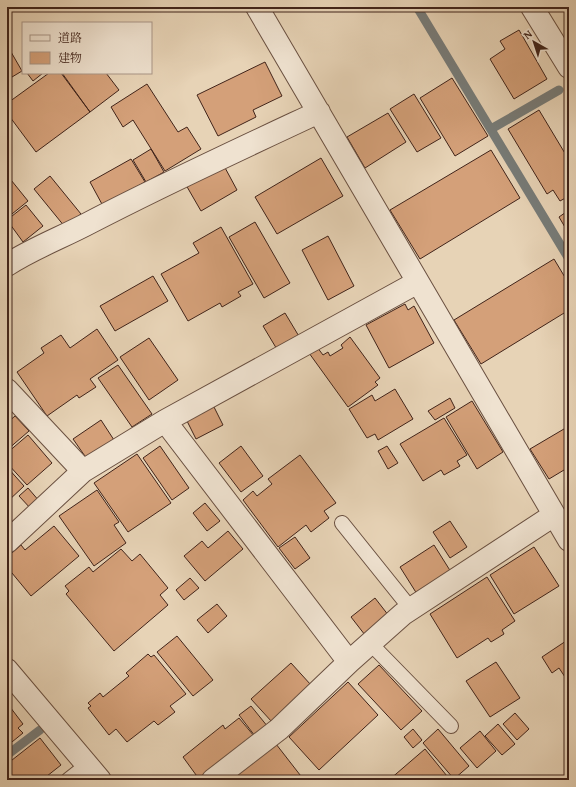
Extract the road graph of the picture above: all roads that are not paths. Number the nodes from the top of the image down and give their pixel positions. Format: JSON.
{"nodes":[{"id":1,"x":258,"y":7,"type":"edge"},
{"id":2,"x":532,"y":7,"type":"edge"},
{"id":3,"x":569,"y":67,"type":"edge"},
{"id":4,"x":319,"y":112,"type":"junction"},
{"id":5,"x":7,"y":265,"type":"edge"},
{"id":6,"x":418,"y":282,"type":"junction"},
{"id":7,"x":7,"y":390,"type":"edge"},
{"id":8,"x":165,"y":421,"type":"junction"},
{"id":9,"x":83,"y":470,"type":"junction"},
{"id":10,"x":554,"y":516,"type":"junction"},
{"id":11,"x":342,"y":523,"type":"dead end"},
{"id":12,"x":569,"y":540,"type":"edge"},
{"id":13,"x":7,"y":542,"type":"edge"},
{"id":14,"x":411,"y":609,"type":"junction"},
{"id":15,"x":370,"y":643,"type":"junction"},
{"id":16,"x":349,"y":662,"type":"junction"},
{"id":17,"x":7,"y":670,"type":"edge"},
{"id":18,"x":451,"y":726,"type":"dead end"},
{"id":19,"x":94,"y":773,"type":"edge"},
{"id":20,"x":68,"y":780,"type":"edge"},
{"id":21,"x":213,"y":780,"type":"edge"}],
"edges":[{"from":1,"to":4,"type":"street"},
{"from":2,"to":3,"type":"street"},
{"from":4,"to":5,"type":"street"},
{"from":4,"to":6,"type":"street"},
{"from":6,"to":8,"type":"street"},
{"from":6,"to":10,"type":"street"},
{"from":7,"to":9,"type":"street"},
{"from":8,"to":9,"type":"street"},
{"from":8,"to":16,"type":"street"},
{"from":9,"to":13,"type":"street"},
{"from":10,"to":12,"type":"street"},
{"from":10,"to":14,"type":"street"},
{"from":11,"to":14,"type":"lane"},
{"from":14,"to":15,"type":"street"},
{"from":15,"to":16,"type":"street"},
{"from":15,"to":18,"type":"lane"},
{"from":16,"to":21,"type":"street"},
{"from":17,"to":19,"type":"street"},
{"from":19,"to":20,"type":"lane"}]}
